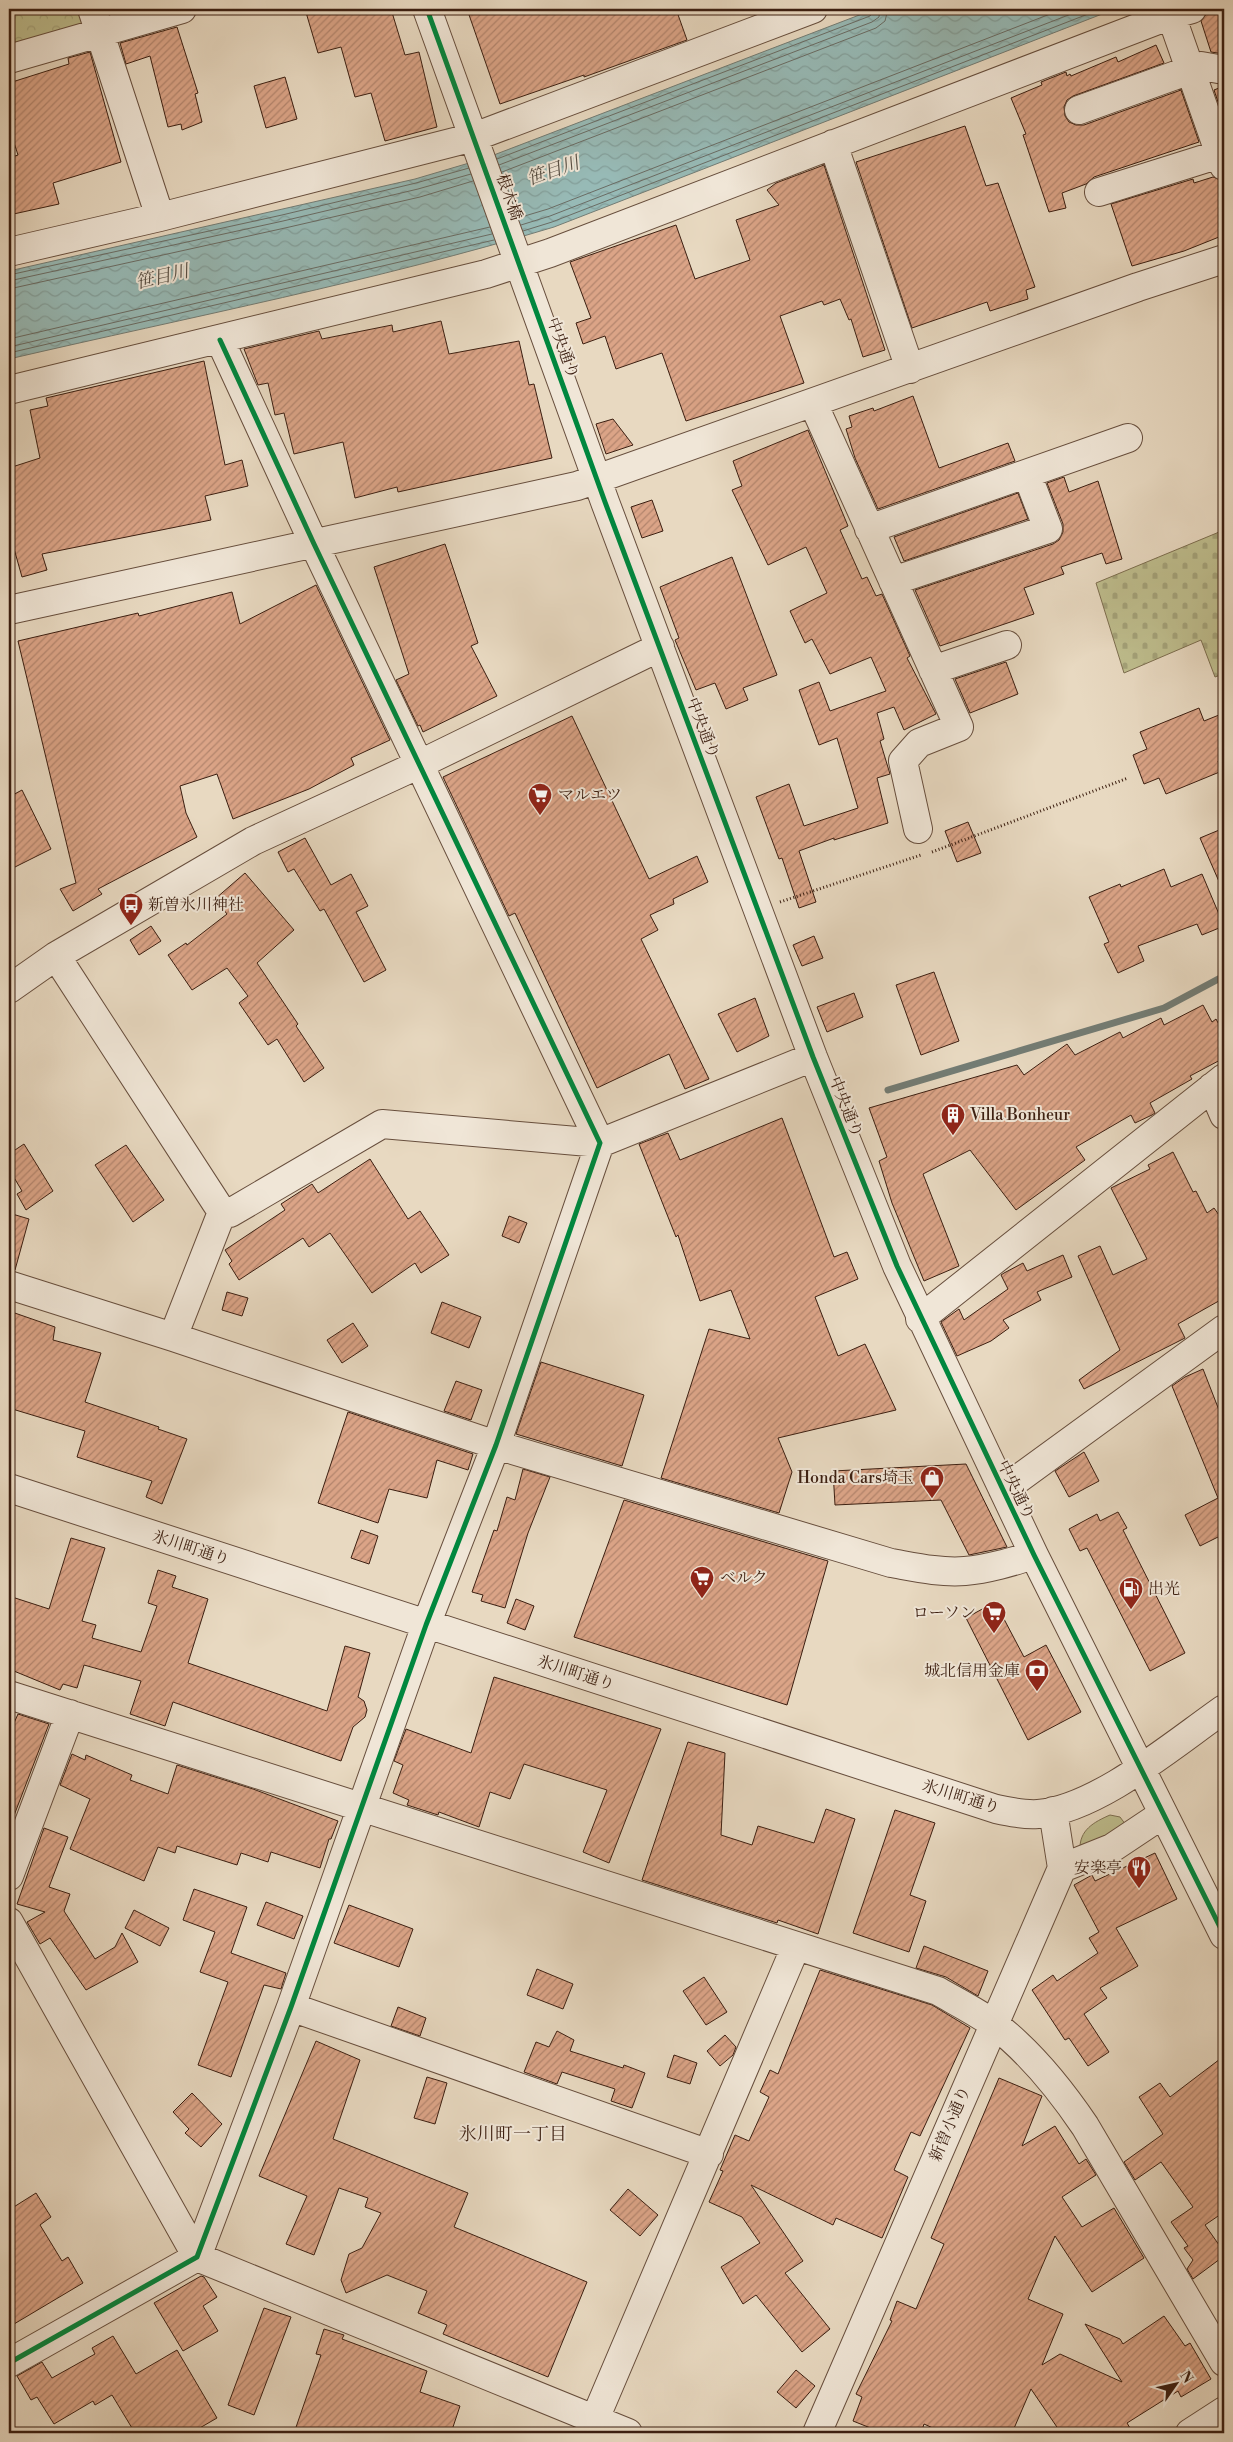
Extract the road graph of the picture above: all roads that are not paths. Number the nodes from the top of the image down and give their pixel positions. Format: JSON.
{"nodes":[{"id":1,"x":182,"y":9,"type":"edge"},
{"id":2,"x":427,"y":9,"type":"edge"},
{"id":3,"x":813,"y":9,"type":"edge"},
{"id":4,"x":1182,"y":12,"type":"edge"},
{"id":5,"x":768,"y":17,"type":"edge"},
{"id":6,"x":96,"y":21,"type":"edge"},
{"id":7,"x":9,"y":59,"type":"edge"},
{"id":8,"x":1224,"y":70,"type":"edge"},
{"id":9,"x":1191,"y":71,"type":"junction"},
{"id":10,"x":1079,"y":110,"type":"dead end"},
{"id":11,"x":476,"y":141,"type":"junction"},
{"id":12,"x":833,"y":144,"type":"junction"},
{"id":13,"x":1222,"y":160,"type":"edge"},
{"id":14,"x":1099,"y":192,"type":"dead end"},
{"id":15,"x":160,"y":217,"type":"junction"},
{"id":16,"x":9,"y":252,"type":"edge"},
{"id":17,"x":1224,"y":259,"type":"edge"},
{"id":18,"x":517,"y":260,"type":"junction"},
{"id":19,"x":220,"y":340,"type":"junction"},
{"id":20,"x":910,"y":369,"type":"junction"},
{"id":21,"x":9,"y":390,"type":"edge"},
{"id":22,"x":813,"y":404,"type":"junction"},
{"id":23,"x":1128,"y":438,"type":"dead end"},
{"id":24,"x":1027,"y":474,"type":"junction"},
{"id":25,"x":598,"y":479,"type":"junction"},
{"id":26,"x":869,"y":529,"type":"junction"},
{"id":27,"x":314,"y":544,"type":"junction"},
{"id":28,"x":893,"y":581,"type":"junction"},
{"id":29,"x":9,"y":610,"type":"edge"},
{"id":30,"x":1007,"y":645,"type":"dead end"},
{"id":31,"x":660,"y":647,"type":"junction"},
{"id":32,"x":933,"y":670,"type":"junction"},
{"id":33,"x":420,"y":764,"type":"junction"},
{"id":34,"x":918,"y":829,"type":"dead end"},
{"id":35,"x":56,"y":956,"type":"junction"},
{"id":36,"x":9,"y":989,"type":"edge"},
{"id":37,"x":813,"y":1057,"type":"junction"},
{"id":38,"x":1218,"y":1082,"type":"edge"},
{"id":39,"x":1224,"y":1115,"type":"edge"},
{"id":40,"x":600,"y":1144,"type":"junction"},
{"id":41,"x":222,"y":1212,"type":"junction"},
{"id":42,"x":9,"y":1285,"type":"edge"},
{"id":43,"x":920,"y":1319,"type":"junction"},
{"id":44,"x":1224,"y":1329,"type":"edge"},
{"id":45,"x":173,"y":1337,"type":"junction"},
{"id":46,"x":496,"y":1445,"type":"junction"},
{"id":47,"x":9,"y":1488,"type":"edge"},
{"id":48,"x":1002,"y":1490,"type":"junction"},
{"id":49,"x":1034,"y":1556,"type":"junction"},
{"id":50,"x":426,"y":1625,"type":"junction"},
{"id":51,"x":9,"y":1695,"type":"edge"},
{"id":52,"x":1224,"y":1709,"type":"edge"},
{"id":53,"x":70,"y":1714,"type":"junction"},
{"id":54,"x":1139,"y":1768,"type":"junction"},
{"id":55,"x":361,"y":1808,"type":"junction"},
{"id":56,"x":1053,"y":1811,"type":"junction"},
{"id":57,"x":1162,"y":1814,"type":"junction"},
{"id":58,"x":1062,"y":1868,"type":"junction"},
{"id":59,"x":9,"y":1876,"type":"edge"},
{"id":60,"x":9,"y":1922,"type":"edge"},
{"id":61,"x":1224,"y":1935,"type":"edge"},
{"id":62,"x":796,"y":1946,"type":"junction"},
{"id":63,"x":291,"y":2007,"type":"junction"},
{"id":64,"x":993,"y":2024,"type":"junction"},
{"id":65,"x":709,"y":2154,"type":"junction"},
{"id":66,"x":197,"y":2257,"type":"junction"},
{"id":67,"x":1224,"y":2362,"type":"edge"},
{"id":68,"x":9,"y":2363,"type":"edge"},
{"id":69,"x":1224,"y":2411,"type":"edge"},
{"id":70,"x":591,"y":2426,"type":"edge"},
{"id":71,"x":628,"y":2433,"type":"edge"},
{"id":72,"x":817,"y":2433,"type":"edge"},
{"id":73,"x":1190,"y":2433,"type":"edge"}],
"edges":[{"from":1,"to":6,"type":"street"},
{"from":2,"to":11,"type":"street"},
{"from":3,"to":5,"type":"street"},
{"from":4,"to":9,"type":"street"},
{"from":4,"to":12,"type":"street"},
{"from":5,"to":11,"type":"street"},
{"from":6,"to":7,"type":"street"},
{"from":6,"to":15,"type":"street"},
{"from":8,"to":9,"type":"street"},
{"from":9,"to":10,"type":"street"},
{"from":9,"to":13,"type":"street"},
{"from":11,"to":15,"type":"street"},
{"from":11,"to":18,"type":"street","name":"根木橋"},
{"from":12,"to":18,"type":"street"},
{"from":12,"to":20,"type":"street"},
{"from":13,"to":14,"type":"street"},
{"from":15,"to":16,"type":"street"},
{"from":17,"to":20,"type":"street"},
{"from":18,"to":19,"type":"street"},
{"from":18,"to":25,"type":"street","name":"中央通り"},
{"from":19,"to":21,"type":"street"},
{"from":19,"to":27,"type":"street"},
{"from":20,"to":22,"type":"street"},
{"from":22,"to":25,"type":"street"},
{"from":22,"to":26,"type":"street"},
{"from":23,"to":24,"type":"street"},
{"from":24,"to":26,"type":"street"},
{"from":24,"to":28,"type":"street"},
{"from":25,"to":27,"type":"street"},
{"from":25,"to":31,"type":"street","name":"中央通り"},
{"from":26,"to":28,"type":"street"},
{"from":27,"to":29,"type":"street"},
{"from":27,"to":33,"type":"street"},
{"from":28,"to":32,"type":"street"},
{"from":30,"to":32,"type":"street"},
{"from":31,"to":33,"type":"street"},
{"from":31,"to":37,"type":"street","name":"中央通り"},
{"from":32,"to":34,"type":"street"},
{"from":33,"to":35,"type":"street"},
{"from":33,"to":40,"type":"street"},
{"from":35,"to":36,"type":"street"},
{"from":35,"to":41,"type":"street"},
{"from":37,"to":40,"type":"street"},
{"from":37,"to":43,"type":"street","name":"中央通り"},
{"from":38,"to":39,"type":"street"},
{"from":38,"to":43,"type":"street"},
{"from":40,"to":41,"type":"street"},
{"from":40,"to":46,"type":"street"},
{"from":41,"to":45,"type":"street"},
{"from":42,"to":45,"type":"street"},
{"from":43,"to":48,"type":"street","name":"中央通り"},
{"from":44,"to":48,"type":"street"},
{"from":45,"to":46,"type":"street"},
{"from":46,"to":49,"type":"street"},
{"from":46,"to":50,"type":"street"},
{"from":47,"to":50,"type":"street","name":"氷川町通り"},
{"from":48,"to":49,"type":"street","name":"中央通り"},
{"from":49,"to":54,"type":"street","name":"中央通り"},
{"from":50,"to":55,"type":"street"},
{"from":50,"to":56,"type":"street","name":"氷川町通り"},
{"from":51,"to":53,"type":"street"},
{"from":52,"to":54,"type":"street","name":"氷川町通り"},
{"from":53,"to":55,"type":"street"},
{"from":53,"to":59,"type":"street"},
{"from":54,"to":56,"type":"street","name":"氷川町通り"},
{"from":54,"to":57,"type":"street","name":"中央通り"},
{"from":55,"to":62,"type":"street"},
{"from":55,"to":63,"type":"street"},
{"from":56,"to":58,"type":"street"},
{"from":57,"to":58,"type":"street"},
{"from":57,"to":61,"type":"street","name":"中央通り"},
{"from":58,"to":64,"type":"street","name":"新曽小通り"},
{"from":60,"to":66,"type":"street"},
{"from":62,"to":64,"type":"street"},
{"from":62,"to":65,"type":"street"},
{"from":63,"to":65,"type":"street"},
{"from":63,"to":66,"type":"street"},
{"from":64,"to":67,"type":"street"},
{"from":64,"to":72,"type":"street","name":"新曽小通り"},
{"from":65,"to":70,"type":"street"},
{"from":66,"to":68,"type":"street"},
{"from":66,"to":70,"type":"street"},
{"from":69,"to":73,"type":"street"},
{"from":70,"to":71,"type":"street"}]}
